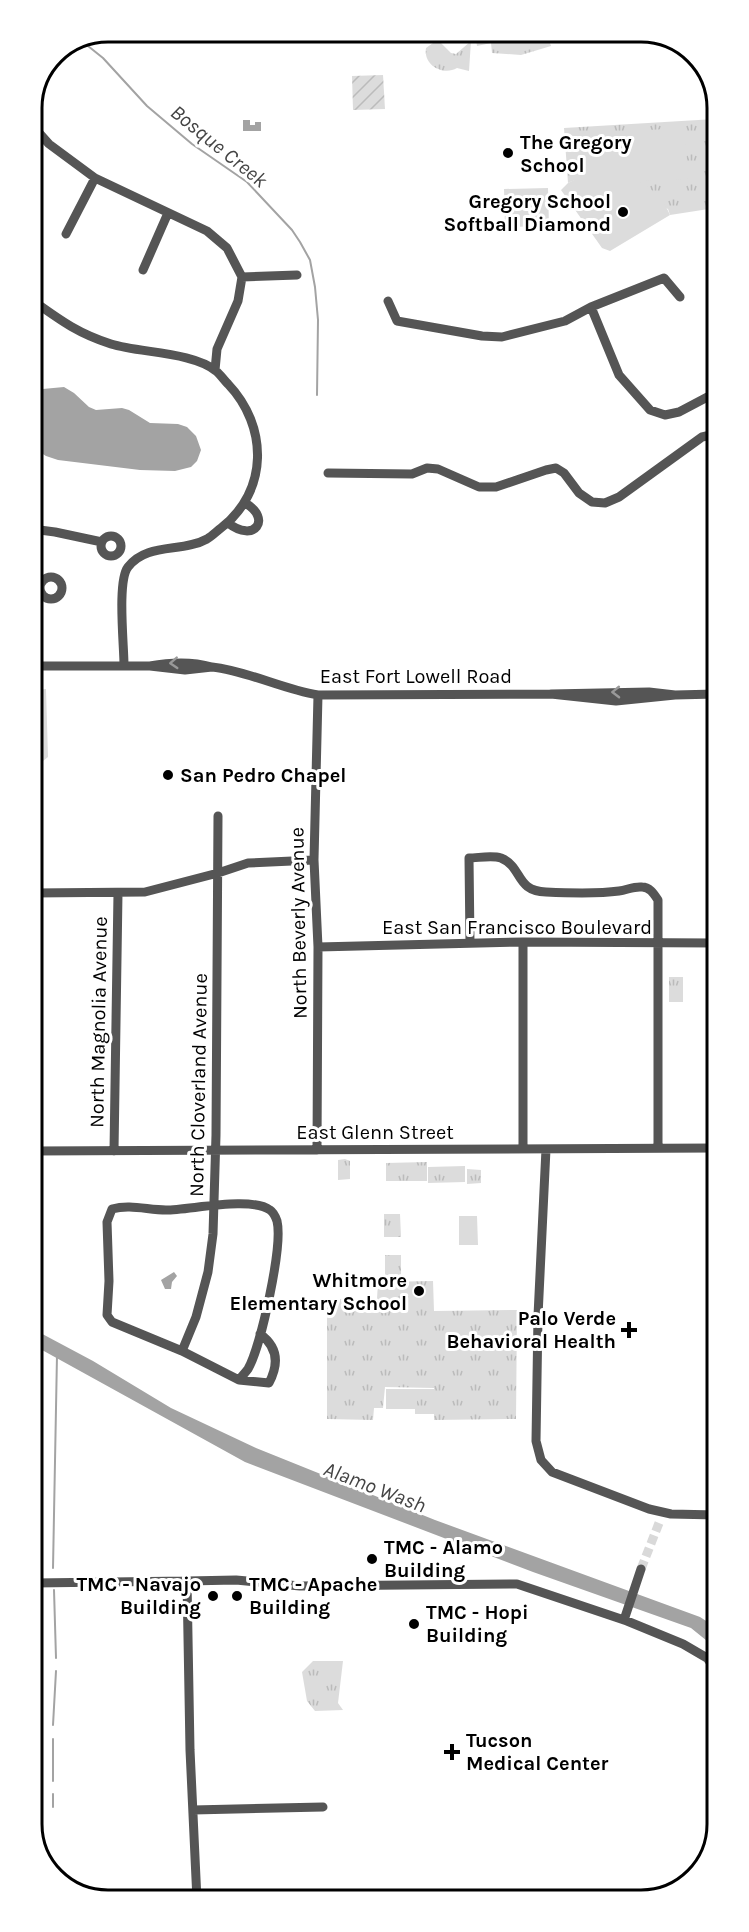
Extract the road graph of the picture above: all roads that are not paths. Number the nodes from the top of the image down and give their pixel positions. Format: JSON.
{"nodes":[{"id":1,"x":42,"y":136,"type":"edge"},
{"id":2,"x":95,"y":178,"type":"junction"},
{"id":3,"x":168,"y":213,"type":"junction"},
{"id":4,"x":66,"y":234,"type":"dead end"},
{"id":5,"x":143,"y":270,"type":"dead end"},
{"id":6,"x":297,"y":275,"type":"dead end"},
{"id":7,"x":242,"y":277,"type":"junction"},
{"id":8,"x":680,"y":297,"type":"dead end"},
{"id":9,"x":388,"y":301,"type":"dead end"},
{"id":10,"x":42,"y":308,"type":"edge"},
{"id":11,"x":591,"y":308,"type":"junction"},
{"id":12,"x":215,"y":370,"type":"junction"},
{"id":13,"x":707,"y":397,"type":"edge"},
{"id":14,"x":707,"y":436,"type":"edge"},
{"id":15,"x":328,"y":473,"type":"dead end"},
{"id":16,"x":245,"y":503,"type":"junction"},
{"id":17,"x":228,"y":523,"type":"junction"},
{"id":18,"x":42,"y":530,"type":"edge"},
{"id":19,"x":102,"y":542,"type":"dead end"},
{"id":20,"x":124,"y":665,"type":"junction"},
{"id":21,"x":42,"y":666,"type":"edge"},
{"id":22,"x":707,"y":694,"type":"edge"},
{"id":23,"x":318,"y":695,"type":"junction"},
{"id":24,"x":218,"y":816,"type":"dead end"},
{"id":25,"x":314,"y":860,"type":"junction"},
{"id":26,"x":218,"y":873,"type":"junction"},
{"id":27,"x":42,"y":893,"type":"edge"},
{"id":28,"x":118,"y":893,"type":"junction"},
{"id":29,"x":523,"y":942,"type":"junction"},
{"id":30,"x":470,"y":943,"type":"junction"},
{"id":31,"x":707,"y":943,"type":"edge"},
{"id":32,"x":659,"y":944,"type":"junction"},
{"id":33,"x":318,"y":947,"type":"junction"},
{"id":34,"x":658,"y":1148,"type":"junction"},
{"id":35,"x":707,"y":1148,"type":"edge"},
{"id":36,"x":523,"y":1149,"type":"junction"},
{"id":37,"x":546,"y":1149,"type":"junction"},
{"id":38,"x":216,"y":1150,"type":"junction"},
{"id":39,"x":317,"y":1150,"type":"junction"},
{"id":40,"x":42,"y":1151,"type":"edge"},
{"id":41,"x":114,"y":1151,"type":"junction"},
{"id":42,"x":214,"y":1206,"type":"junction"},
{"id":43,"x":260,"y":1334,"type":"junction"},
{"id":44,"x":182,"y":1351,"type":"junction"},
{"id":45,"x":239,"y":1380,"type":"junction"},
{"id":46,"x":663,"y":1512,"type":"junction"},
{"id":47,"x":707,"y":1515,"type":"edge"},
{"id":48,"x":659,"y":1523,"type":"tunnel mouth"},
{"id":49,"x":641,"y":1569,"type":"tunnel mouth"},
{"id":50,"x":187,"y":1581,"type":"junction"},
{"id":51,"x":42,"y":1583,"type":"edge"},
{"id":52,"x":625,"y":1616,"type":"junction"},
{"id":53,"x":707,"y":1658,"type":"edge"},
{"id":54,"x":323,"y":1808,"type":"dead end"},
{"id":55,"x":193,"y":1810,"type":"junction"},
{"id":56,"x":197,"y":1890,"type":"edge"}],
"edges":[{"from":1,"to":2,"type":"street"},
{"from":2,"to":3,"type":"street"},
{"from":2,"to":4,"type":"street"},
{"from":3,"to":5,"type":"street"},
{"from":3,"to":7,"type":"street"},
{"from":6,"to":7,"type":"street"},
{"from":7,"to":12,"type":"street"},
{"from":8,"to":11,"type":"street"},
{"from":9,"to":11,"type":"street"},
{"from":10,"to":12,"type":"street"},
{"from":11,"to":13,"type":"street"},
{"from":12,"to":16,"type":"street"},
{"from":14,"to":15,"type":"street"},
{"from":16,"to":17,"type":"street"},
{"from":16,"to":17,"type":"street"},
{"from":17,"to":20,"type":"street"},
{"from":18,"to":19,"type":"street"},
{"from":20,"to":21,"type":"street","name":"East Fort Lowell Road"},
{"from":20,"to":23,"type":"street","name":"East Fort Lowell Road"},
{"from":22,"to":23,"type":"street","name":"East Fort Lowell Road"},
{"from":23,"to":25,"type":"street","name":"North Beverly Avenue"},
{"from":24,"to":26,"type":"street","name":"North Cloverland Avenue"},
{"from":25,"to":26,"type":"street"},
{"from":25,"to":33,"type":"street","name":"North Beverly Avenue"},
{"from":26,"to":28,"type":"street"},
{"from":26,"to":38,"type":"street","name":"North Cloverland Avenue"},
{"from":27,"to":28,"type":"street"},
{"from":28,"to":41,"type":"street","name":"North Magnolia Avenue"},
{"from":29,"to":30,"type":"street","name":"East San Francisco Boulevard"},
{"from":29,"to":32,"type":"street","name":"East San Francisco Boulevard"},
{"from":29,"to":36,"type":"street"},
{"from":30,"to":32,"type":"street"},
{"from":30,"to":33,"type":"street","name":"East San Francisco Boulevard"},
{"from":31,"to":32,"type":"street","name":"East San Francisco Boulevard"},
{"from":32,"to":34,"type":"street"},
{"from":33,"to":39,"type":"street","name":"North Beverly Avenue"},
{"from":34,"to":35,"type":"street","name":"East Glenn Street"},
{"from":34,"to":37,"type":"street","name":"East Glenn Street"},
{"from":36,"to":37,"type":"street","name":"East Glenn Street"},
{"from":36,"to":39,"type":"street","name":"East Glenn Street"},
{"from":37,"to":46,"type":"street"},
{"from":38,"to":39,"type":"street","name":"East Glenn Street"},
{"from":38,"to":41,"type":"street","name":"East Glenn Street"},
{"from":38,"to":42,"type":"street","name":"North Cloverland Avenue"},
{"from":40,"to":41,"type":"street","name":"East Glenn Street"},
{"from":42,"to":43,"type":"street"},
{"from":42,"to":44,"type":"street","name":"North Cloverland Avenue"},
{"from":42,"to":44,"type":"street"},
{"from":43,"to":45,"type":"street"},
{"from":43,"to":45,"type":"street"},
{"from":44,"to":45,"type":"street"},
{"from":46,"to":47,"type":"street"},
{"from":46,"to":48,"type":"street"},
{"from":49,"to":52,"type":"street"},
{"from":50,"to":51,"type":"street"},
{"from":50,"to":52,"type":"street"},
{"from":50,"to":55,"type":"street"},
{"from":52,"to":53,"type":"street"},
{"from":54,"to":55,"type":"street"},
{"from":55,"to":56,"type":"street"}]}
